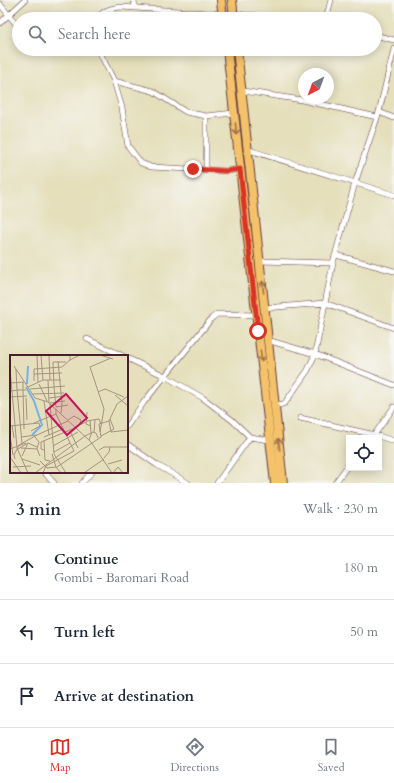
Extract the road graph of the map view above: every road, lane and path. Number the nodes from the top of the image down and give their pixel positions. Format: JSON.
{"nodes":[{"id":1,"x":24,"y":0,"type":"edge"},
{"id":2,"x":134,"y":0,"type":"edge"},
{"id":3,"x":221,"y":0,"type":"edge"},
{"id":4,"x":232,"y":0,"type":"edge"},
{"id":5,"x":331,"y":0,"type":"edge"},
{"id":6,"x":0,"y":4,"type":"edge"},
{"id":7,"x":135,"y":8,"type":"junction"},
{"id":8,"x":104,"y":12,"type":"edge"},
{"id":9,"x":174,"y":12,"type":"edge"},
{"id":10,"x":222,"y":12,"type":"edge"},
{"id":11,"x":234,"y":12,"type":"edge"},
{"id":12,"x":328,"y":12,"type":"edge"},
{"id":13,"x":9,"y":15,"type":"junction"},
{"id":14,"x":12,"y":19,"type":"edge"},
{"id":15,"x":0,"y":23,"type":"edge"},
{"id":16,"x":382,"y":37,"type":"edge"},
{"id":17,"x":394,"y":40,"type":"edge"},
{"id":18,"x":394,"y":49,"type":"edge"},
{"id":19,"x":102,"y":56,"type":"edge"},
{"id":20,"x":228,"y":56,"type":"edge"},
{"id":21,"x":238,"y":56,"type":"edge"},
{"id":22,"x":231,"y":80,"type":"junction"},
{"id":23,"x":114,"y":81,"type":"junction"},
{"id":24,"x":241,"y":81,"type":"junction"},
{"id":25,"x":242,"y":91,"type":"junction"},
{"id":26,"x":234,"y":113,"type":"junction"},
{"id":27,"x":378,"y":115,"type":"junction"},
{"id":28,"x":206,"y":116,"type":"junction"},
{"id":29,"x":394,"y":118,"type":"edge"},
{"id":30,"x":249,"y":150,"type":"junction"},
{"id":31,"x":240,"y":169,"type":"junction"},
{"id":32,"x":206,"y":170,"type":"junction"},
{"id":33,"x":355,"y":183,"type":"junction"},
{"id":34,"x":394,"y":195,"type":"edge"},
{"id":35,"x":336,"y":254,"type":"junction"},
{"id":36,"x":260,"y":261,"type":"junction"},
{"id":37,"x":333,"y":264,"type":"junction"},
{"id":38,"x":394,"y":271,"type":"edge"},
{"id":39,"x":325,"y":303,"type":"junction"},
{"id":40,"x":265,"y":308,"type":"junction"},
{"id":41,"x":257,"y":315,"type":"junction"},
{"id":42,"x":394,"y":328,"type":"edge"},
{"id":43,"x":87,"y":339,"type":"dead end"},
{"id":44,"x":268,"y":340,"type":"junction"},
{"id":45,"x":315,"y":354,"type":"junction"},
{"id":46,"x":122,"y":355,"type":"edge"},
{"id":47,"x":128,"y":358,"type":"edge"},
{"id":48,"x":165,"y":376,"type":"junction"},
{"id":49,"x":394,"y":385,"type":"edge"},
{"id":50,"x":270,"y":403,"type":"junction"},
{"id":51,"x":394,"y":407,"type":"edge"},
{"id":52,"x":300,"y":418,"type":"dead end"},
{"id":53,"x":128,"y":425,"type":"edge"},
{"id":54,"x":369,"y":435,"type":"edge"},
{"id":55,"x":374,"y":435,"type":"edge"},
{"id":56,"x":250,"y":437,"type":"junction"},
{"id":57,"x":382,"y":438,"type":"edge"},
{"id":58,"x":269,"y":440,"type":"junction"},
{"id":59,"x":394,"y":441,"type":"edge"},
{"id":60,"x":128,"y":445,"type":"edge"},
{"id":61,"x":346,"y":468,"type":"edge"},
{"id":62,"x":45,"y":473,"type":"edge"},
{"id":63,"x":91,"y":473,"type":"edge"},
{"id":64,"x":54,"y":483,"type":"edge"},
{"id":65,"x":82,"y":483,"type":"edge"},
{"id":66,"x":188,"y":483,"type":"edge"},
{"id":67,"x":217,"y":483,"type":"edge"},
{"id":68,"x":275,"y":483,"type":"edge"},
{"id":69,"x":283,"y":483,"type":"edge"},
{"id":70,"x":335,"y":483,"type":"edge"}],
"edges":[{"from":1,"to":13,"type":"street"},
{"from":2,"to":7,"type":"street"},
{"from":3,"to":10,"type":"main road"},
{"from":4,"to":11,"type":"main road"},
{"from":5,"to":12,"type":"street"},
{"from":6,"to":13,"type":"street"},
{"from":7,"to":8,"type":"street"},
{"from":7,"to":9,"type":"street"},
{"from":13,"to":14,"type":"street"},
{"from":13,"to":15,"type":"street"},
{"from":16,"to":17,"type":"street"},
{"from":18,"to":27,"type":"street"},
{"from":19,"to":23,"type":"street"},
{"from":20,"to":22,"type":"main road"},
{"from":21,"to":24,"type":"main road"},
{"from":22,"to":24,"type":"main road"},
{"from":22,"to":26,"type":"main road"},
{"from":23,"to":28,"type":"street"},
{"from":23,"to":32,"type":"street"},
{"from":24,"to":25,"type":"main road"},
{"from":25,"to":27,"type":"street"},
{"from":25,"to":30,"type":"main road"},
{"from":26,"to":28,"type":"street"},
{"from":26,"to":31,"type":"main road","one_way":true},
{"from":27,"to":29,"type":"street"},
{"from":27,"to":33,"type":"street"},
{"from":28,"to":32,"type":"street"},
{"from":30,"to":33,"type":"street"},
{"from":30,"to":36,"type":"main road"},
{"from":31,"to":32,"type":"street"},
{"from":31,"to":41,"type":"main road"},
{"from":33,"to":34,"type":"street"},
{"from":33,"to":35,"type":"street"},
{"from":35,"to":37,"type":"street"},
{"from":35,"to":38,"type":"street"},
{"from":36,"to":37,"type":"street"},
{"from":40,"to":36,"type":"main road","one_way":true},
{"from":37,"to":39,"type":"street"},
{"from":39,"to":40,"type":"street"},
{"from":39,"to":42,"type":"street"},
{"from":39,"to":45,"type":"street"},
{"from":40,"to":44,"type":"main road"},
{"from":41,"to":48,"type":"street"},
{"from":41,"to":50,"type":"main road","one_way":true},
{"from":43,"to":46,"type":"street"},
{"from":44,"to":45,"type":"street"},
{"from":44,"to":50,"type":"main road"},
{"from":45,"to":49,"type":"street"},
{"from":45,"to":50,"type":"street"},
{"from":47,"to":48,"type":"street"},
{"from":48,"to":53,"type":"street"},
{"from":48,"to":56,"type":"street"},
{"from":50,"to":58,"type":"main road"},
{"from":69,"to":50,"type":"main road","one_way":true},
{"from":51,"to":55,"type":"street"},
{"from":52,"to":54,"type":"street"},
{"from":56,"to":58,"type":"street"},
{"from":56,"to":67,"type":"street"},
{"from":57,"to":59,"type":"street"},
{"from":58,"to":68,"type":"main road"},
{"from":60,"to":66,"type":"street"},
{"from":61,"to":70,"type":"street"},
{"from":62,"to":64,"type":"street"},
{"from":63,"to":65,"type":"street"}]}
